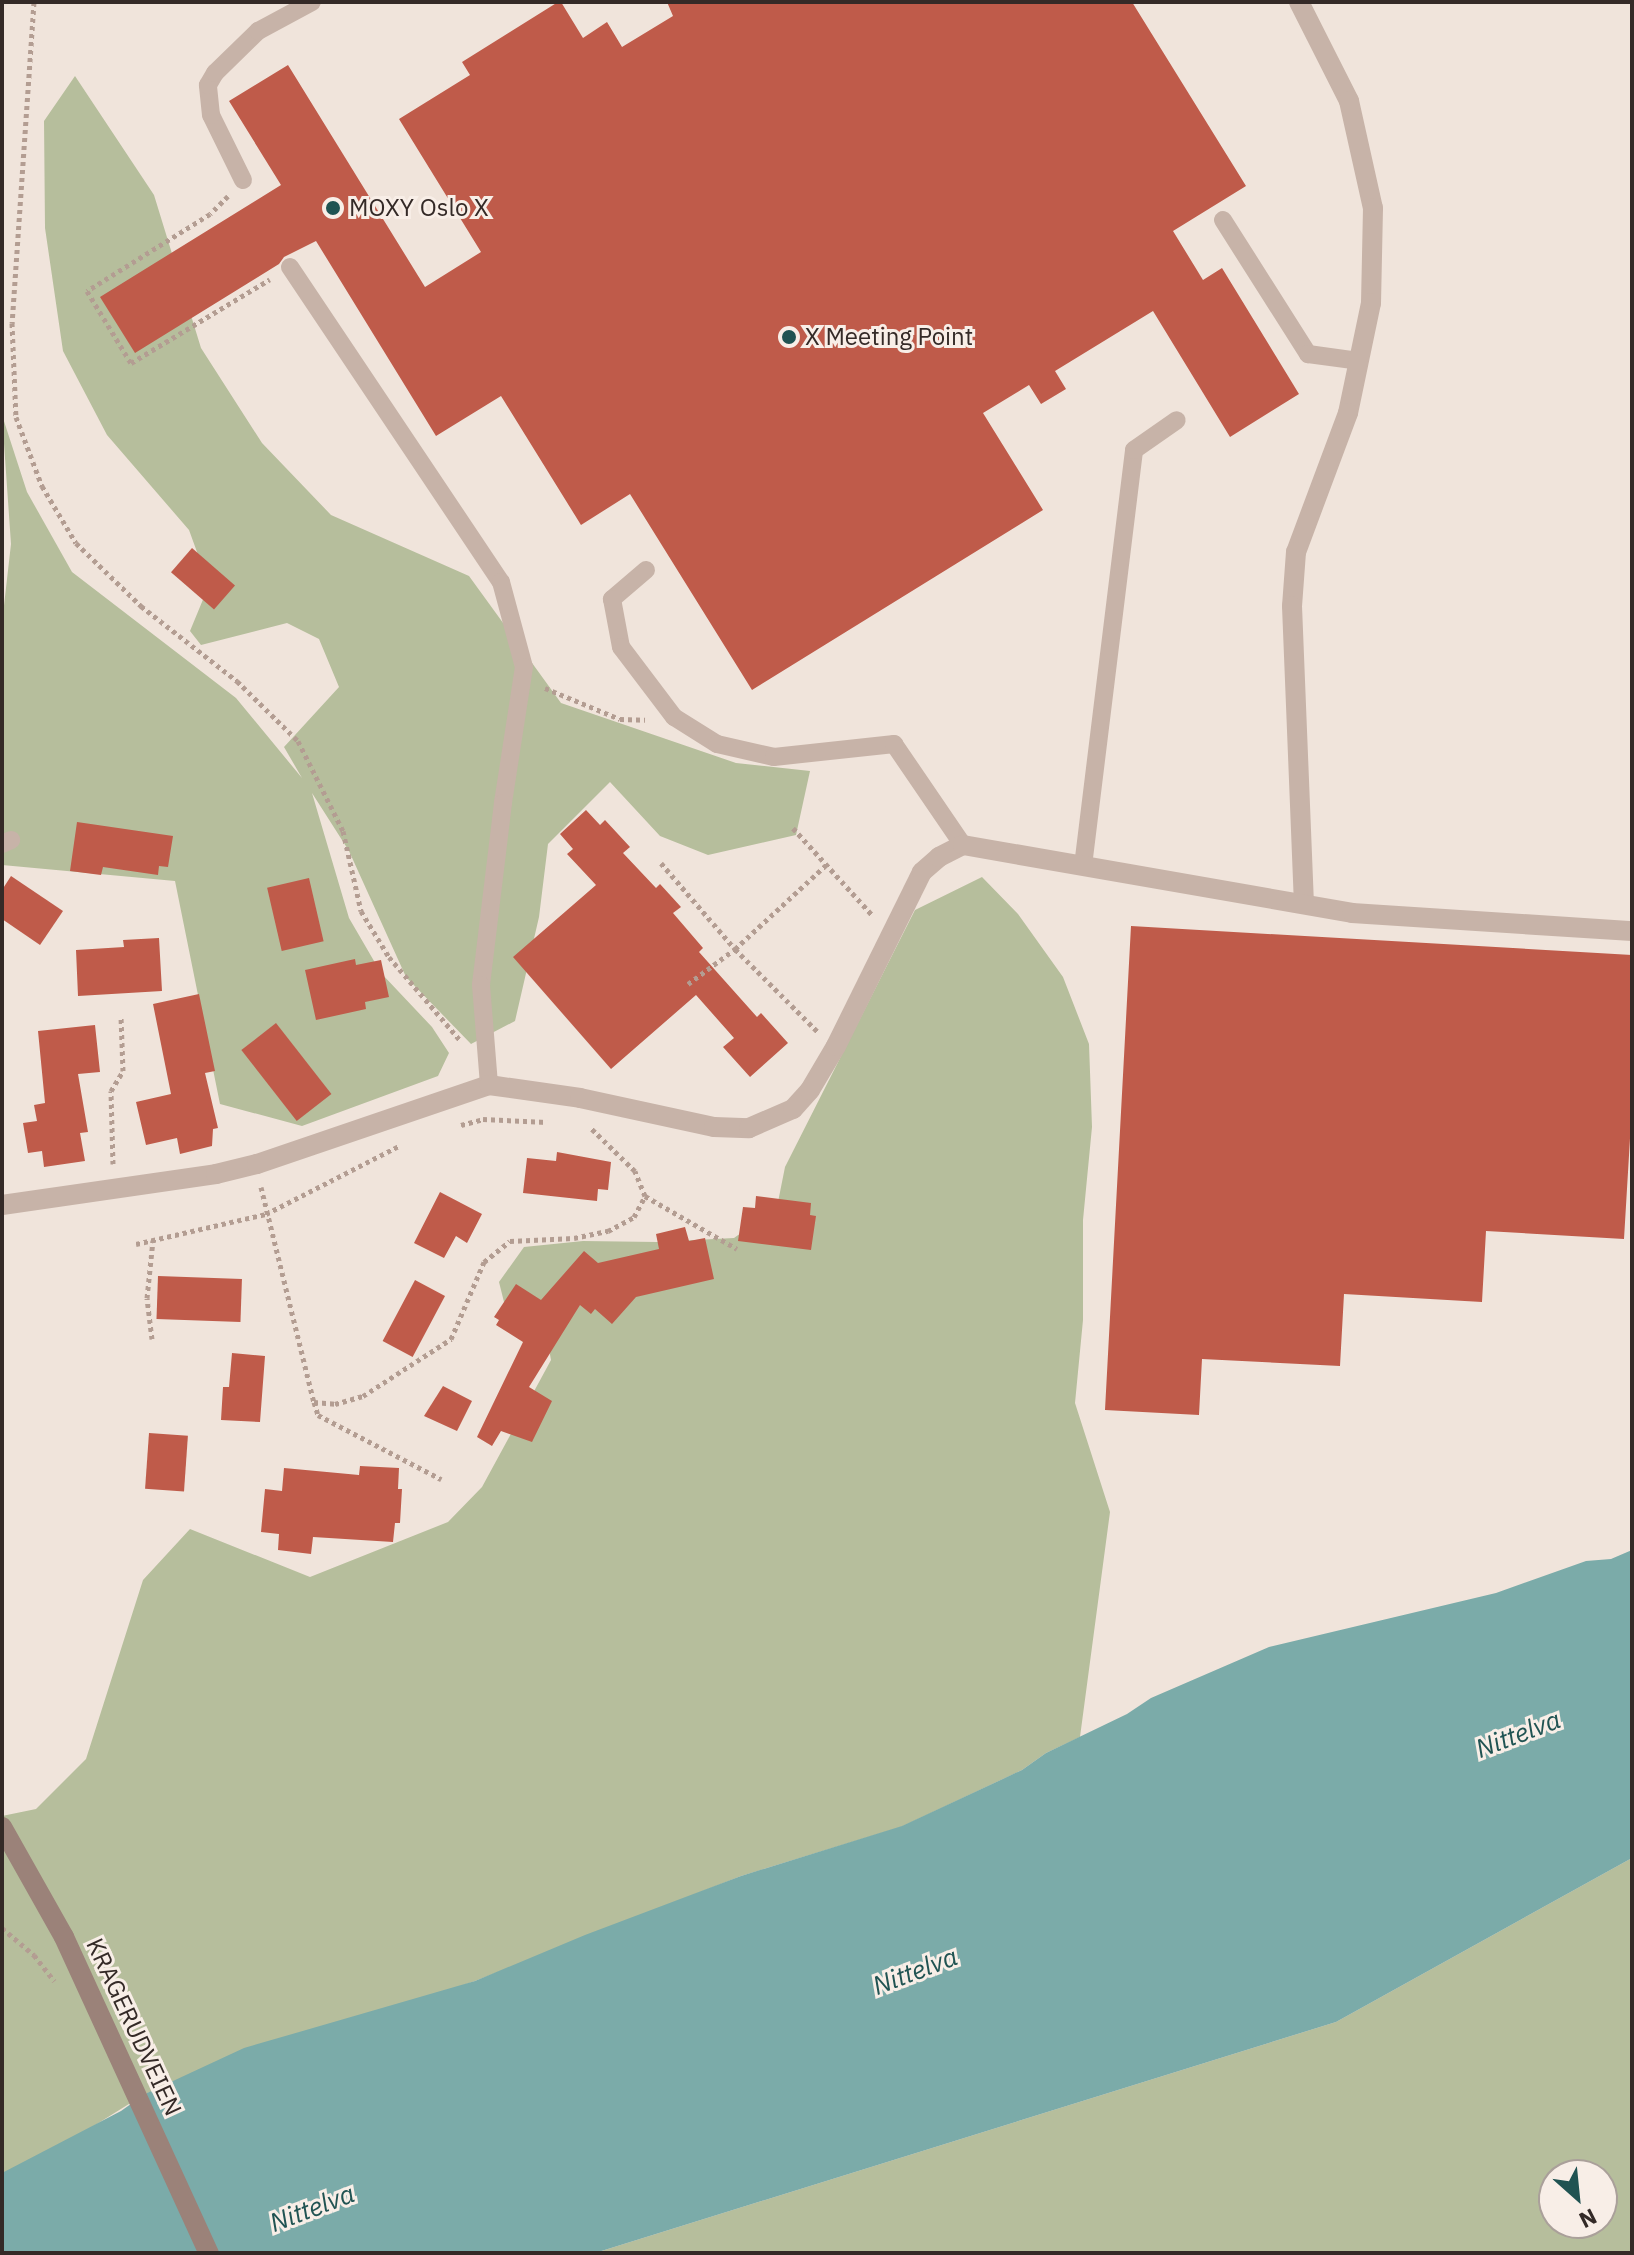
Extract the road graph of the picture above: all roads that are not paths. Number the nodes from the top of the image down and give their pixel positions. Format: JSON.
{"nodes":[{"id":1,"x":312,"y":2,"type":"edge"},
{"id":2,"x":1299,"y":2,"type":"edge"},
{"id":3,"x":243,"y":180,"type":"road end"},
{"id":4,"x":1223,"y":220,"type":"dead end"},
{"id":5,"x":290,"y":267,"type":"road end"},
{"id":6,"x":1359,"y":361,"type":"junction"},
{"id":7,"x":1177,"y":420,"type":"dead end"},
{"id":8,"x":646,"y":570,"type":"dead end"},
{"id":9,"x":963,"y":845,"type":"junction"},
{"id":10,"x":1083,"y":866,"type":"junction"},
{"id":11,"x":1304,"y":904,"type":"junction"},
{"id":12,"x":1632,"y":931,"type":"edge"},
{"id":13,"x":489,"y":1085,"type":"junction"},
{"id":14,"x":3,"y":1200,"type":"edge"},
{"id":15,"x":2,"y":1827,"type":"edge"},
{"id":16,"x":209,"y":2253,"type":"edge"}],
"edges":[{"from":1,"to":3,"type":"lane"},
{"from":2,"to":6,"type":"street"},
{"from":4,"to":6,"type":"lane"},
{"from":5,"to":13,"type":"lane"},
{"from":6,"to":11,"type":"street"},
{"from":7,"to":10,"type":"lane"},
{"from":8,"to":9,"type":"lane"},
{"from":9,"to":10,"type":"street"},
{"from":9,"to":13,"type":"street"},
{"from":10,"to":11,"type":"street"},
{"from":11,"to":12,"type":"street"},
{"from":13,"to":14,"type":"street"},
{"from":15,"to":16,"type":"main road","name":"KRAGERUDVEIEN"}]}
